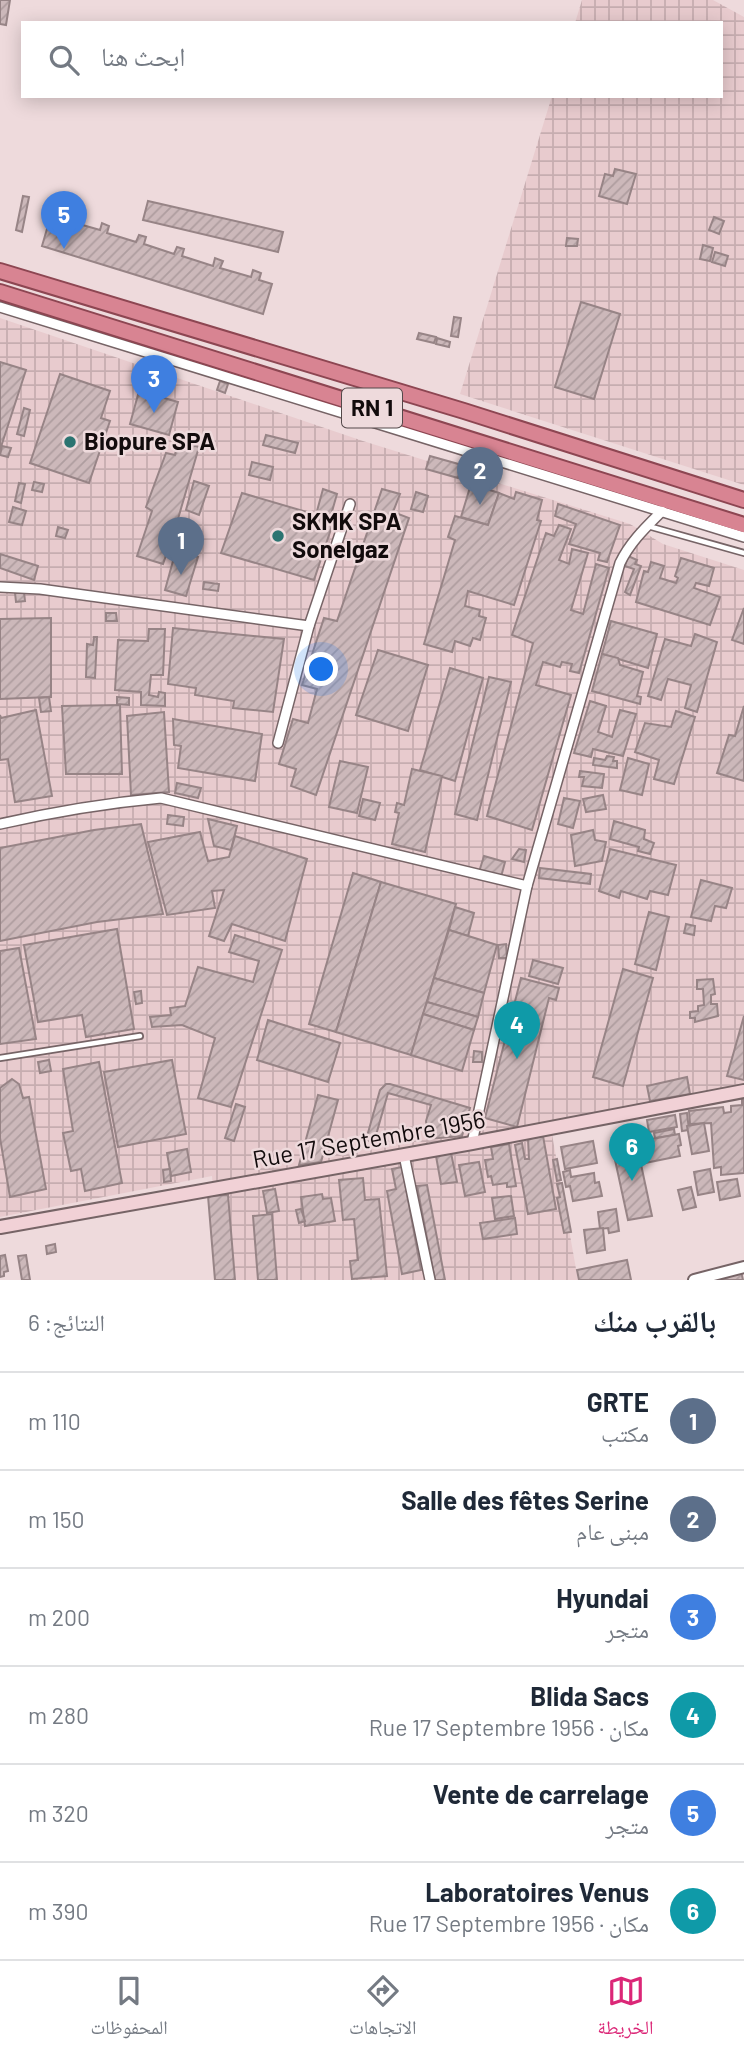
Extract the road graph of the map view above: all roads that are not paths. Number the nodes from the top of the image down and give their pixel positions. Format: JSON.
{"nodes":[{"id":1,"x":0,"y":271,"type":"edge"},
{"id":2,"x":0,"y":292,"type":"edge"},
{"id":3,"x":0,"y":307,"type":"edge"},
{"id":4,"x":744,"y":500,"type":"edge"},
{"id":5,"x":350,"y":504,"type":"dead end"},
{"id":6,"x":662,"y":511,"type":"junction"},
{"id":7,"x":744,"y":525,"type":"edge"},
{"id":8,"x":647,"y":526,"type":"junction"},
{"id":9,"x":744,"y":537,"type":"edge"},
{"id":10,"x":744,"y":553,"type":"edge"},
{"id":11,"x":0,"y":587,"type":"edge"},
{"id":12,"x":309,"y":626,"type":"junction"},
{"id":13,"x":278,"y":743,"type":"dead end"},
{"id":14,"x":0,"y":824,"type":"edge"},
{"id":15,"x":527,"y":886,"type":"junction"},
{"id":16,"x":140,"y":1036,"type":"dead end"},
{"id":17,"x":0,"y":1058,"type":"edge"},
{"id":18,"x":744,"y":1091,"type":"edge"},
{"id":19,"x":472,"y":1143,"type":"junction"},
{"id":20,"x":404,"y":1155,"type":"junction"},
{"id":21,"x":0,"y":1227,"type":"edge"},
{"id":22,"x":744,"y":1267,"type":"edge"},
{"id":23,"x":430,"y":1280,"type":"edge"},
{"id":24,"x":694,"y":1280,"type":"edge"}],
"edges":[{"from":1,"to":4,"type":"highway","number":"RN 1"},
{"from":2,"to":7,"type":"highway","number":"RN 1"},
{"from":3,"to":6,"type":"street"},
{"from":5,"to":12,"type":"street"},
{"from":6,"to":8,"type":"street"},
{"from":6,"to":9,"type":"street"},
{"from":8,"to":10,"type":"lane"},
{"from":8,"to":15,"type":"street"},
{"from":11,"to":12,"type":"street"},
{"from":12,"to":13,"type":"street"},
{"from":14,"to":15,"type":"street"},
{"from":15,"to":19,"type":"street"},
{"from":16,"to":17,"type":"lane"},
{"from":18,"to":19,"type":"main road","name":"Rue 17 Septembre 1956"},
{"from":19,"to":20,"type":"main road","name":"Rue 17 Septembre 1956"},
{"from":20,"to":21,"type":"main road","name":"Rue 17 Septembre 1956"},
{"from":20,"to":23,"type":"street"},
{"from":22,"to":24,"type":"street"}]}
